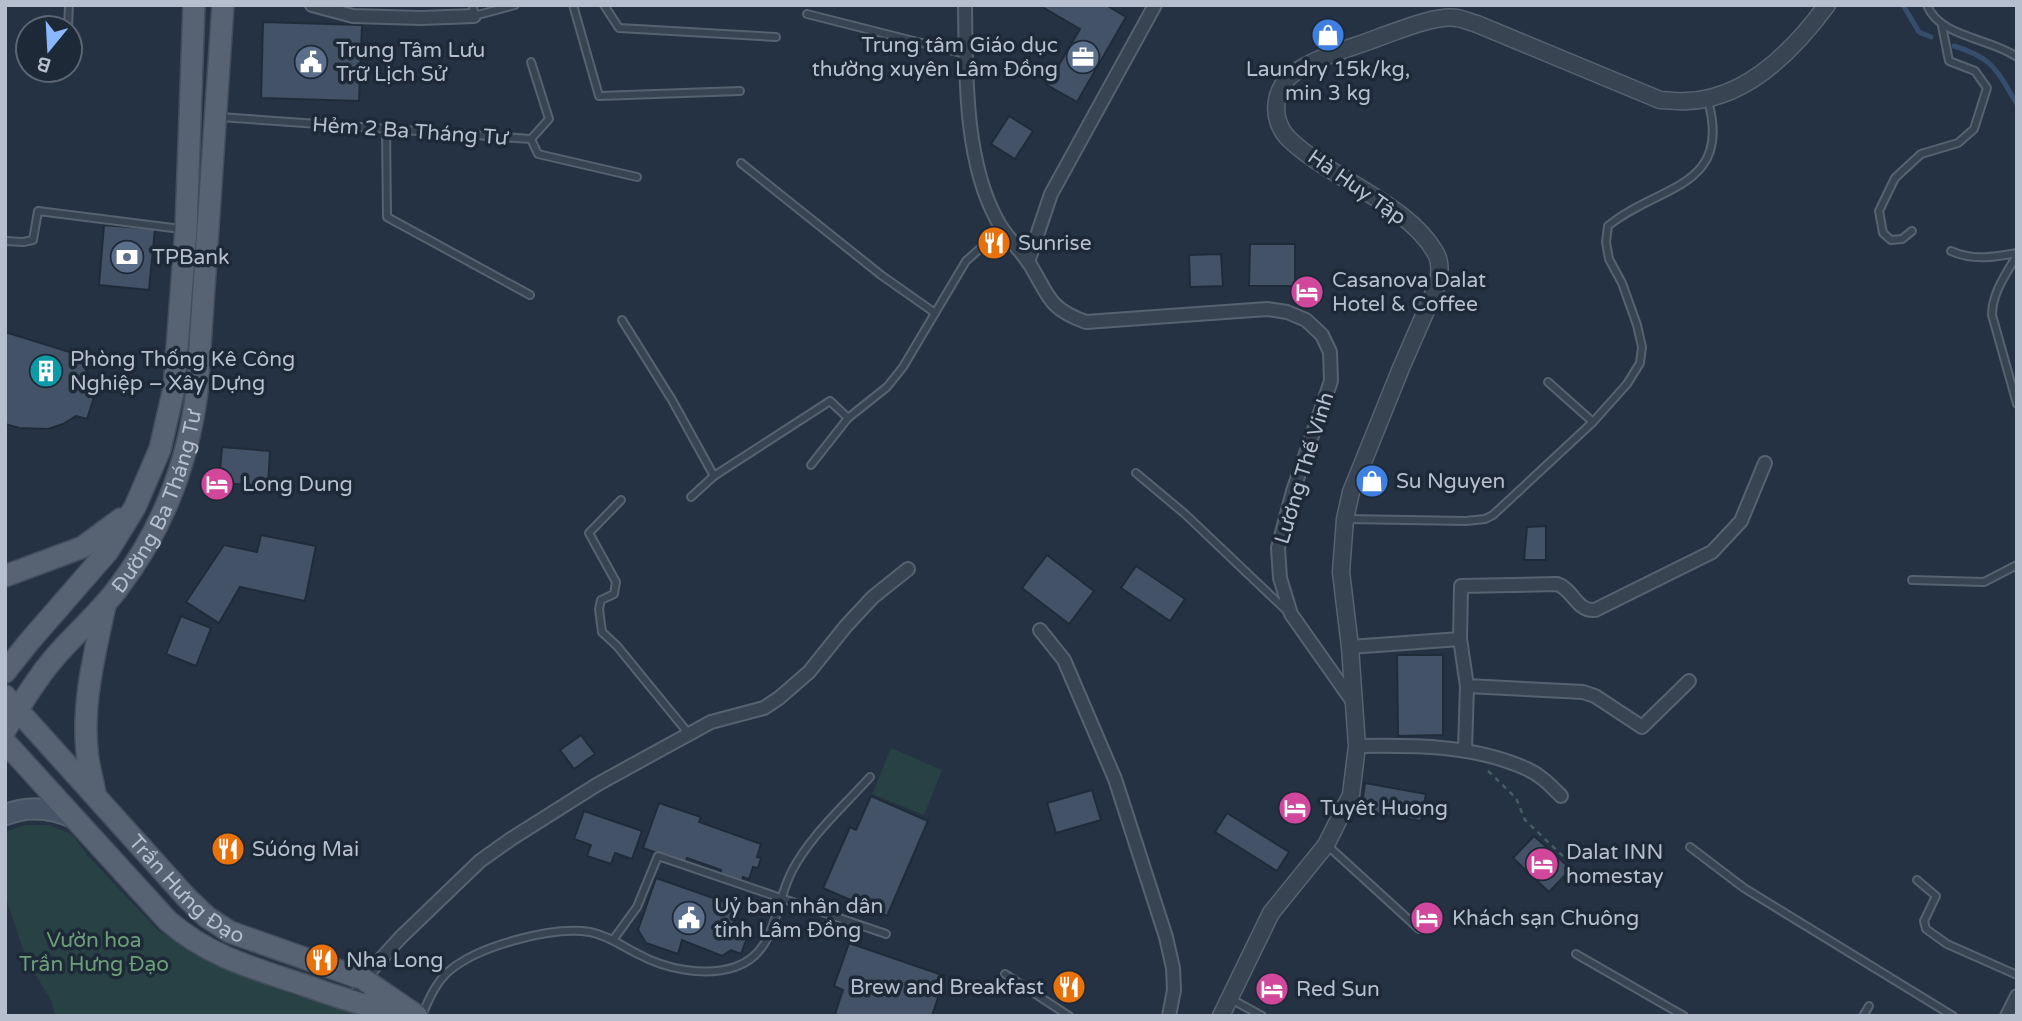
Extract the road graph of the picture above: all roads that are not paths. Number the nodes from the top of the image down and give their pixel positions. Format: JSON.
{"nodes":[{"id":1,"x":194,"y":5,"type":"edge"},
{"id":2,"x":223,"y":5,"type":"edge"},
{"id":3,"x":312,"y":5,"type":"edge"},
{"id":4,"x":573,"y":5,"type":"edge"},
{"id":5,"x":604,"y":5,"type":"edge"},
{"id":6,"x":965,"y":5,"type":"edge"},
{"id":7,"x":1155,"y":5,"type":"edge"},
{"id":8,"x":1827,"y":5,"type":"edge"},
{"id":9,"x":1927,"y":5,"type":"edge"},
{"id":10,"x":513,"y":6,"type":"edge"},
{"id":11,"x":474,"y":10,"type":"edge"},
{"id":12,"x":807,"y":14,"type":"dead end"},
{"id":13,"x":1942,"y":26,"type":"junction"},
{"id":14,"x":776,"y":37,"type":"dead end"},
{"id":15,"x":967,"y":54,"type":"junction"},
{"id":16,"x":2017,"y":57,"type":"edge"},
{"id":17,"x":531,"y":62,"type":"dead end"},
{"id":18,"x":740,"y":91,"type":"dead end"},
{"id":19,"x":1707,"y":99,"type":"junction"},
{"id":20,"x":215,"y":117,"type":"junction"},
{"id":21,"x":386,"y":129,"type":"junction"},
{"id":22,"x":531,"y":139,"type":"junction"},
{"id":23,"x":741,"y":163,"type":"dead end"},
{"id":24,"x":637,"y":177,"type":"dead end"},
{"id":25,"x":186,"y":229,"type":"junction"},
{"id":26,"x":1002,"y":229,"type":"junction"},
{"id":27,"x":1912,"y":231,"type":"dead end"},
{"id":28,"x":5,"y":241,"type":"edge"},
{"id":29,"x":1951,"y":251,"type":"dead end"},
{"id":30,"x":2017,"y":254,"type":"edge"},
{"id":31,"x":1028,"y":262,"type":"junction"},
{"id":32,"x":530,"y":295,"type":"dead end"},
{"id":33,"x":935,"y":313,"type":"junction"},
{"id":34,"x":622,"y":320,"type":"dead end"},
{"id":35,"x":1548,"y":382,"type":"dead end"},
{"id":36,"x":2017,"y":404,"type":"edge"},
{"id":37,"x":848,"y":418,"type":"junction"},
{"id":38,"x":1593,"y":422,"type":"junction"},
{"id":39,"x":1765,"y":463,"type":"dead end"},
{"id":40,"x":810,"y":465,"type":"dead end"},
{"id":41,"x":1136,"y":474,"type":"dead end"},
{"id":42,"x":714,"y":476,"type":"junction"},
{"id":43,"x":691,"y":497,"type":"dead end"},
{"id":44,"x":621,"y":500,"type":"dead end"},
{"id":45,"x":135,"y":507,"type":"junction"},
{"id":46,"x":162,"y":518,"type":"junction"},
{"id":47,"x":1345,"y":519,"type":"junction"},
{"id":48,"x":2017,"y":565,"type":"edge"},
{"id":49,"x":908,"y":569,"type":"dead end"},
{"id":50,"x":5,"y":576,"type":"edge"},
{"id":51,"x":1912,"y":580,"type":"dead end"},
{"id":52,"x":106,"y":603,"type":"junction"},
{"id":53,"x":1291,"y":614,"type":"junction"},
{"id":54,"x":1040,"y":631,"type":"dead end"},
{"id":55,"x":1460,"y":639,"type":"junction"},
{"id":56,"x":1350,"y":647,"type":"junction"},
{"id":57,"x":5,"y":672,"type":"edge"},
{"id":58,"x":1689,"y":681,"type":"dead end"},
{"id":59,"x":1467,"y":686,"type":"junction"},
{"id":60,"x":12,"y":702,"type":"edge"},
{"id":61,"x":1353,"y":702,"type":"junction"},
{"id":62,"x":5,"y":730,"type":"edge"},
{"id":63,"x":689,"y":734,"type":"junction"},
{"id":64,"x":5,"y":742,"type":"edge"},
{"id":65,"x":1357,"y":746,"type":"junction"},
{"id":66,"x":1465,"y":750,"type":"junction"},
{"id":67,"x":870,"y":777,"type":"dead end"},
{"id":68,"x":96,"y":796,"type":"junction"},
{"id":69,"x":1561,"y":796,"type":"dead end"},
{"id":70,"x":5,"y":815,"type":"edge"},
{"id":71,"x":74,"y":818,"type":"junction"},
{"id":72,"x":1326,"y":845,"type":"junction"},
{"id":73,"x":1690,"y":847,"type":"dead end"},
{"id":74,"x":1917,"y":880,"type":"dead end"},
{"id":75,"x":781,"y":899,"type":"junction"},
{"id":76,"x":1419,"y":929,"type":"dead end"},
{"id":77,"x":886,"y":934,"type":"dead end"},
{"id":78,"x":613,"y":940,"type":"junction"},
{"id":79,"x":1576,"y":954,"type":"dead end"},
{"id":80,"x":1004,"y":974,"type":"dead end"},
{"id":81,"x":2017,"y":975,"type":"edge"},
{"id":82,"x":363,"y":979,"type":"junction"},
{"id":83,"x":2017,"y":996,"type":"edge"},
{"id":84,"x":1229,"y":998,"type":"junction"},
{"id":85,"x":355,"y":1004,"type":"junction"},
{"id":86,"x":1869,"y":1006,"type":"dead end"},
{"id":87,"x":407,"y":1016,"type":"edge"},
{"id":88,"x":417,"y":1016,"type":"edge"},
{"id":89,"x":422,"y":1016,"type":"edge"},
{"id":90,"x":1069,"y":1016,"type":"edge"},
{"id":91,"x":1169,"y":1016,"type":"edge"},
{"id":92,"x":1221,"y":1016,"type":"edge"},
{"id":93,"x":1262,"y":1016,"type":"edge"},
{"id":94,"x":1684,"y":1016,"type":"edge"},
{"id":95,"x":1863,"y":1016,"type":"edge"},
{"id":96,"x":1953,"y":1016,"type":"edge"},
{"id":97,"x":2007,"y":1016,"type":"edge"}],
"edges":[{"from":1,"to":25,"type":"main road","name":"Đường Ba Tháng Tư"},
{"from":2,"to":20,"type":"main road","name":"Đường Ba Tháng Tư"},
{"from":3,"to":11,"type":"street"},
{"from":4,"to":18,"type":"lane"},
{"from":5,"to":14,"type":"lane"},
{"from":6,"to":15,"type":"street","name":"Lương Thế Vinh"},
{"from":7,"to":31,"type":"street"},
{"from":8,"to":19,"type":"street","name":"Hà Huy Tập"},
{"from":9,"to":13,"type":"lane"},
{"from":10,"to":11,"type":"lane"},
{"from":12,"to":15,"type":"lane"},
{"from":13,"to":16,"type":"lane"},
{"from":13,"to":27,"type":"lane"},
{"from":15,"to":26,"type":"street","name":"Lương Thế Vinh"},
{"from":17,"to":22,"type":"lane"},
{"from":19,"to":38,"type":"lane"},
{"from":19,"to":47,"type":"street","name":"Hà Huy Tập"},
{"from":20,"to":21,"type":"lane","name":"Hẻm 2 Ba Tháng Tư"},
{"from":20,"to":46,"type":"main road","name":"Đường Ba Tháng Tư"},
{"from":21,"to":22,"type":"lane","name":"Hẻm 2 Ba Tháng Tư"},
{"from":21,"to":32,"type":"lane"},
{"from":22,"to":24,"type":"lane","name":"Hẻm 2 Ba Tháng Tư"},
{"from":23,"to":33,"type":"lane"},
{"from":25,"to":28,"type":"lane"},
{"from":25,"to":45,"type":"main road","name":"Đường Ba Tháng Tư"},
{"from":26,"to":31,"type":"street","name":"Lương Thế Vinh"},
{"from":26,"to":33,"type":"lane"},
{"from":29,"to":30,"type":"lane"},
{"from":30,"to":36,"type":"lane"},
{"from":31,"to":53,"type":"street","name":"Lương Thế Vinh"},
{"from":33,"to":37,"type":"lane"},
{"from":34,"to":42,"type":"lane"},
{"from":35,"to":38,"type":"lane"},
{"from":37,"to":40,"type":"lane"},
{"from":37,"to":42,"type":"lane"},
{"from":38,"to":47,"type":"lane"},
{"from":39,"to":55,"type":"street"},
{"from":41,"to":53,"type":"lane"},
{"from":42,"to":43,"type":"lane"},
{"from":44,"to":63,"type":"lane"},
{"from":45,"to":46,"type":"main road"},
{"from":45,"to":50,"type":"main road"},
{"from":45,"to":57,"type":"main road","name":"Đường Ba Tháng Tư"},
{"from":46,"to":52,"type":"main road","name":"Đường Ba Tháng Tư"},
{"from":47,"to":56,"type":"street","name":"Hà Huy Tập"},
{"from":48,"to":51,"type":"lane"},
{"from":49,"to":63,"type":"street"},
{"from":52,"to":60,"type":"main road","name":"Đường Ba Tháng Tư"},
{"from":52,"to":68,"type":"main road"},
{"from":53,"to":61,"type":"street","name":"Lương Thế Vinh"},
{"from":54,"to":91,"type":"street"},
{"from":55,"to":56,"type":"street"},
{"from":55,"to":59,"type":"street"},
{"from":56,"to":61,"type":"street","name":"Hà Huy Tập"},
{"from":58,"to":59,"type":"street"},
{"from":59,"to":66,"type":"street"},
{"from":60,"to":62,"type":"main road","name":"Đường Ba Tháng Tư"},
{"from":60,"to":68,"type":"main road","name":"Trần Hưng Đạo"},
{"from":61,"to":65,"type":"street","name":"Hà Huy Tập"},
{"from":63,"to":82,"type":"street"},
{"from":64,"to":71,"type":"main road","name":"Trần Hưng Đạo"},
{"from":65,"to":66,"type":"street"},
{"from":65,"to":72,"type":"street","name":"Hà Huy Tập"},
{"from":66,"to":69,"type":"street"},
{"from":67,"to":75,"type":"lane"},
{"from":68,"to":82,"type":"main road","name":"Trần Hưng Đạo"},
{"from":70,"to":71,"type":"main road"},
{"from":71,"to":85,"type":"main road","name":"Trần Hưng Đạo"},
{"from":72,"to":76,"type":"lane"},
{"from":72,"to":84,"type":"street","name":"Hà Huy Tập"},
{"from":73,"to":96,"type":"lane"},
{"from":74,"to":81,"type":"lane"},
{"from":75,"to":77,"type":"lane"},
{"from":75,"to":78,"type":"lane"},
{"from":75,"to":78,"type":"lane"},
{"from":78,"to":89,"type":"lane"},
{"from":79,"to":94,"type":"lane"},
{"from":80,"to":90,"type":"lane"},
{"from":82,"to":85,"type":"street"},
{"from":82,"to":88,"type":"main road","name":"Trần Hưng Đạo"},
{"from":83,"to":97,"type":"street"},
{"from":84,"to":92,"type":"street","name":"Hà Huy Tập"},
{"from":84,"to":93,"type":"lane"},
{"from":85,"to":87,"type":"main road","name":"Trần Hưng Đạo"},
{"from":86,"to":95,"type":"lane"}]}
